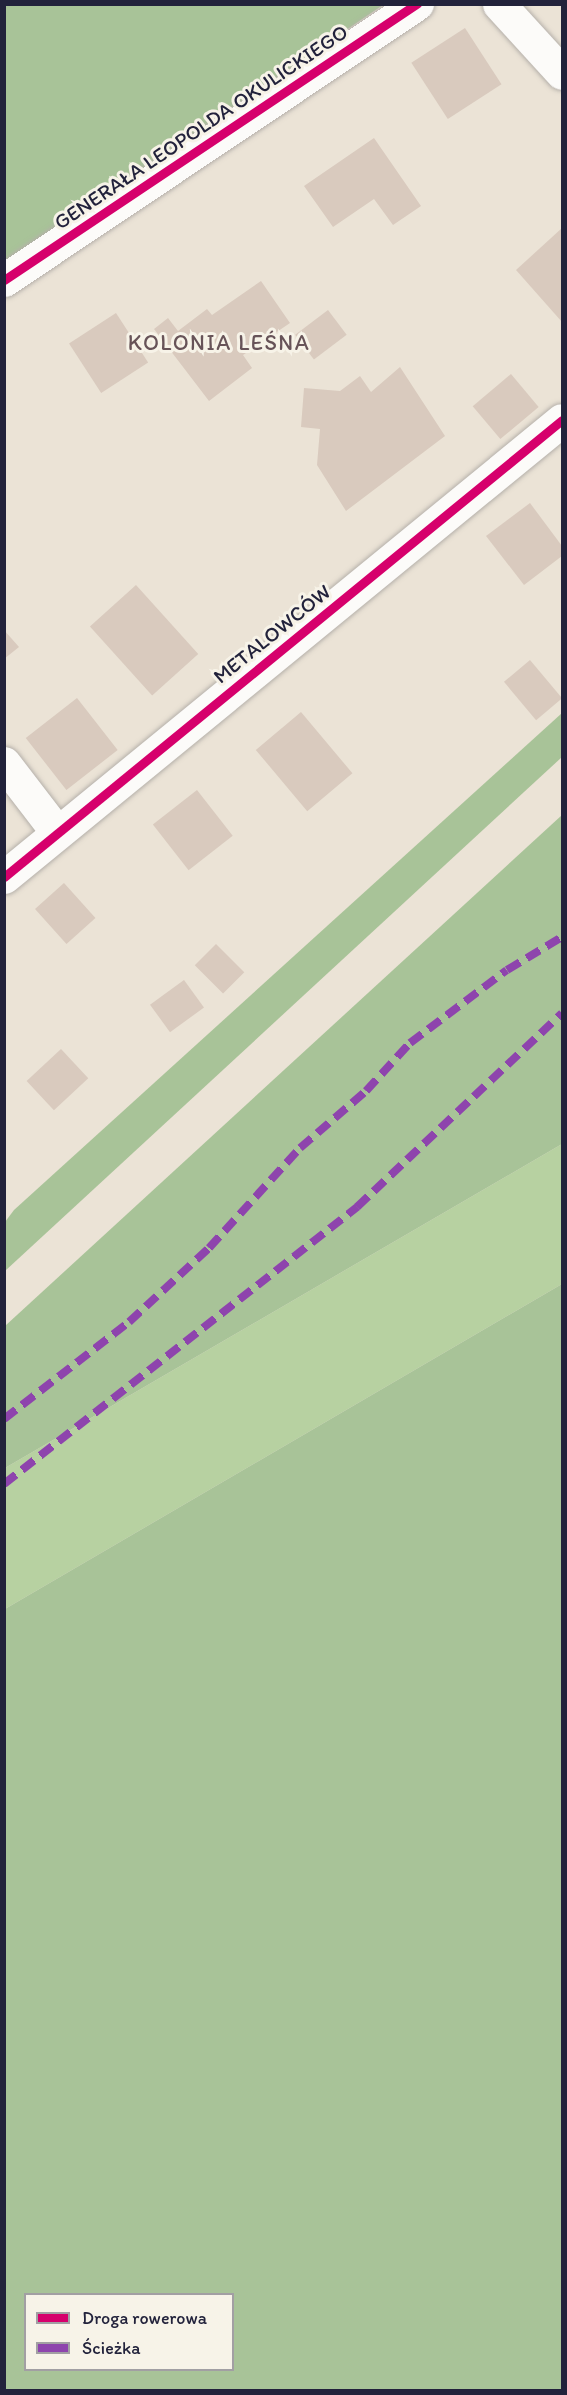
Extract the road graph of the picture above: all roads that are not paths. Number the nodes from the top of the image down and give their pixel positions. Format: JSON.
{"nodes":[{"id":1,"x":417,"y":4,"type":"edge"},
{"id":2,"x":499,"y":4,"type":"edge"},
{"id":3,"x":562,"y":73,"type":"edge"},
{"id":4,"x":4,"y":280,"type":"edge"},
{"id":5,"x":562,"y":420,"type":"edge"},
{"id":6,"x":4,"y":763,"type":"edge"},
{"id":7,"x":57,"y":832,"type":"junction"},
{"id":8,"x":4,"y":877,"type":"edge"}],
"edges":[{"from":1,"to":4,"type":"street","name":"GENERAŁA LEOPOLDA OKULICKIEGO"},
{"from":2,"to":3,"type":"street"},
{"from":5,"to":7,"type":"street","name":"METALOWCÓW"},
{"from":6,"to":7,"type":"street"},
{"from":7,"to":8,"type":"street","name":"METALOWCÓW"}]}
